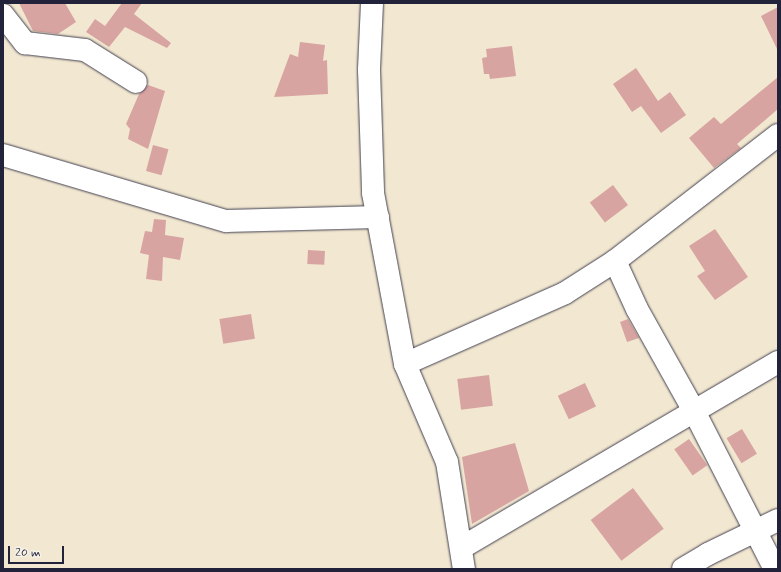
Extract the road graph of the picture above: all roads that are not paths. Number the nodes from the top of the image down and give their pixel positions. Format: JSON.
{"nodes":[{"id":1,"x":372,"y":3,"type":"edge"},
{"id":2,"x":3,"y":15,"type":"edge"},
{"id":3,"x":136,"y":82,"type":"dead end"},
{"id":4,"x":778,"y":135,"type":"edge"},
{"id":5,"x":3,"y":155,"type":"edge"},
{"id":6,"x":378,"y":217,"type":"junction"},
{"id":7,"x":615,"y":261,"type":"junction"},
{"id":8,"x":778,"y":362,"type":"edge"},
{"id":9,"x":405,"y":364,"type":"junction"},
{"id":10,"x":694,"y":412,"type":"junction"},
{"id":11,"x":778,"y":520,"type":"edge"},
{"id":12,"x":755,"y":531,"type":"junction"},
{"id":13,"x":461,"y":548,"type":"junction"},
{"id":14,"x":464,"y":569,"type":"edge"},
{"id":15,"x":683,"y":569,"type":"edge"},
{"id":16,"x":775,"y":569,"type":"edge"}],
"edges":[{"from":1,"to":6,"type":"street"},
{"from":2,"to":3,"type":"street"},
{"from":4,"to":7,"type":"street"},
{"from":5,"to":6,"type":"street"},
{"from":6,"to":9,"type":"street"},
{"from":7,"to":9,"type":"street"},
{"from":7,"to":10,"type":"street"},
{"from":8,"to":10,"type":"street"},
{"from":9,"to":13,"type":"street"},
{"from":10,"to":12,"type":"street"},
{"from":10,"to":13,"type":"street"},
{"from":11,"to":12,"type":"street"},
{"from":12,"to":15,"type":"street"},
{"from":12,"to":16,"type":"street"},
{"from":13,"to":14,"type":"street"}]}
